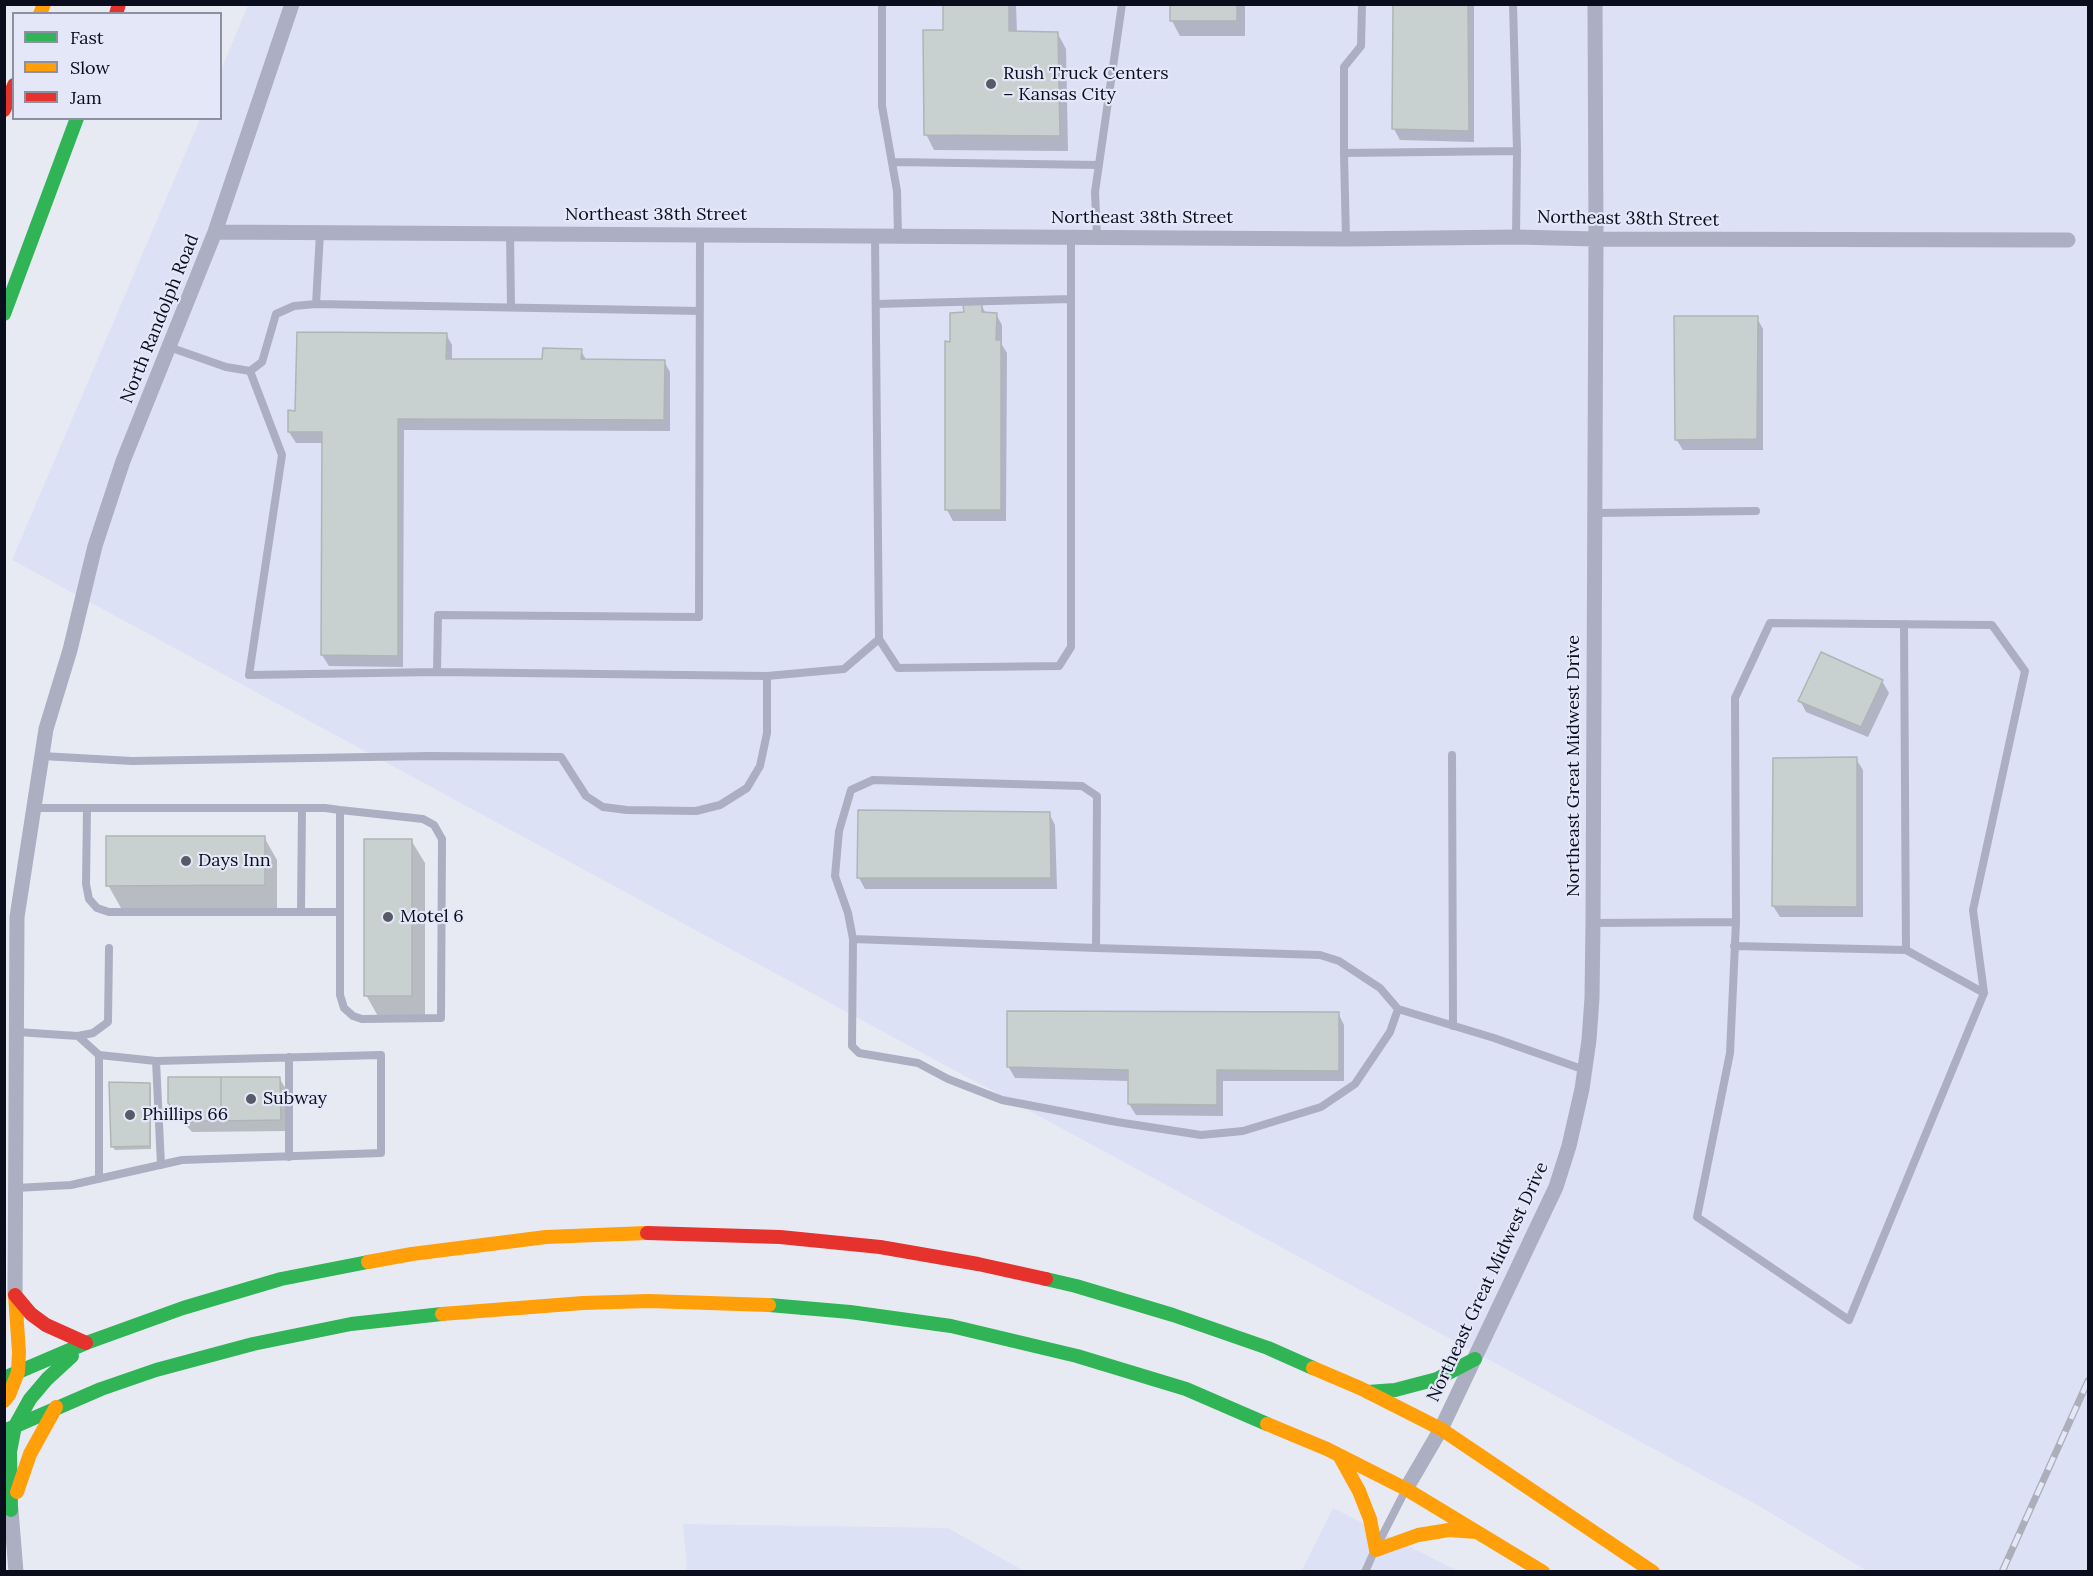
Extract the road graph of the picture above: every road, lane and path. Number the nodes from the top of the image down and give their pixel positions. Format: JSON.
{"nodes":[{"id":1,"x":292,"y":4,"type":"edge"},
{"id":2,"x":882,"y":4,"type":"edge"},
{"id":3,"x":1122,"y":4,"type":"edge"},
{"id":4,"x":1362,"y":4,"type":"edge"},
{"id":5,"x":1513,"y":4,"type":"edge"},
{"id":6,"x":1595,"y":4,"type":"edge"},
{"id":7,"x":12,"y":90,"type":"edge"},
{"id":8,"x":4,"y":110,"type":"edge"},
{"id":9,"x":76,"y":120,"type":"edge"},
{"id":10,"x":1517,"y":151,"type":"junction"},
{"id":11,"x":1344,"y":153,"type":"junction"},
{"id":12,"x":892,"y":162,"type":"junction"},
{"id":13,"x":1099,"y":165,"type":"junction"},
{"id":14,"x":215,"y":232,"type":"junction"},
{"id":15,"x":320,"y":233,"type":"junction"},
{"id":16,"x":510,"y":234,"type":"junction"},
{"id":17,"x":700,"y":235,"type":"junction"},
{"id":18,"x":876,"y":236,"type":"junction"},
{"id":19,"x":898,"y":236,"type":"junction"},
{"id":20,"x":1071,"y":237,"type":"junction"},
{"id":21,"x":1098,"y":237,"type":"junction"},
{"id":22,"x":1516,"y":237,"type":"junction"},
{"id":23,"x":1347,"y":239,"type":"junction"},
{"id":24,"x":1596,"y":239,"type":"junction"},
{"id":25,"x":2068,"y":240,"type":"dead end"},
{"id":26,"x":1071,"y":299,"type":"junction"},
{"id":27,"x":316,"y":304,"type":"junction"},
{"id":28,"x":876,"y":304,"type":"junction"},
{"id":29,"x":512,"y":307,"type":"junction"},
{"id":30,"x":700,"y":311,"type":"junction"},
{"id":31,"x":4,"y":314,"type":"edge"},
{"id":32,"x":169,"y":347,"type":"junction"},
{"id":33,"x":250,"y":371,"type":"junction"},
{"id":34,"x":1756,"y":511,"type":"dead end"},
{"id":35,"x":1595,"y":513,"type":"junction"},
{"id":36,"x":1904,"y":624,"type":"junction"},
{"id":37,"x":879,"y":639,"type":"junction"},
{"id":38,"x":437,"y":672,"type":"junction"},
{"id":39,"x":767,"y":676,"type":"junction"},
{"id":40,"x":1452,"y":755,"type":"dead end"},
{"id":41,"x":42,"y":756,"type":"junction"},
{"id":42,"x":34,"y":808,"type":"junction"},
{"id":43,"x":87,"y":808,"type":"junction"},
{"id":44,"x":302,"y":808,"type":"junction"},
{"id":45,"x":340,"y":810,"type":"junction"},
{"id":46,"x":301,"y":912,"type":"junction"},
{"id":47,"x":340,"y":912,"type":"junction"},
{"id":48,"x":1736,"y":922,"type":"junction"},
{"id":49,"x":1593,"y":923,"type":"junction"},
{"id":50,"x":853,"y":939,"type":"junction"},
{"id":51,"x":1734,"y":946,"type":"junction"},
{"id":52,"x":109,"y":948,"type":"dead end"},
{"id":53,"x":1096,"y":948,"type":"junction"},
{"id":54,"x":1906,"y":950,"type":"junction"},
{"id":55,"x":1984,"y":993,"type":"junction"},
{"id":56,"x":1398,"y":1009,"type":"junction"},
{"id":57,"x":1453,"y":1026,"type":"junction"},
{"id":58,"x":17,"y":1032,"type":"junction"},
{"id":59,"x":78,"y":1036,"type":"junction"},
{"id":60,"x":99,"y":1055,"type":"junction"},
{"id":61,"x":289,"y":1058,"type":"junction"},
{"id":62,"x":156,"y":1061,"type":"junction"},
{"id":63,"x":1585,"y":1070,"type":"junction"},
{"id":64,"x":289,"y":1156,"type":"junction"},
{"id":65,"x":161,"y":1165,"type":"junction"},
{"id":66,"x":99,"y":1179,"type":"junction"},
{"id":67,"x":16,"y":1188,"type":"junction"},
{"id":68,"x":15,"y":1295,"type":"junction"},
{"id":69,"x":4,"y":1324,"type":"edge"},
{"id":70,"x":86,"y":1343,"type":"junction"},
{"id":71,"x":1474,"y":1359,"type":"junction"},
{"id":72,"x":18,"y":1372,"type":"junction"},
{"id":73,"x":4,"y":1378,"type":"edge"},
{"id":74,"x":1367,"y":1392,"type":"junction"},
{"id":75,"x":4,"y":1401,"type":"edge"},
{"id":76,"x":56,"y":1407,"type":"junction"},
{"id":77,"x":10,"y":1428,"type":"edge"},
{"id":78,"x":1441,"y":1429,"type":"junction"},
{"id":79,"x":1339,"y":1455,"type":"junction"},
{"id":80,"x":1406,"y":1488,"type":"junction"},
{"id":81,"x":8,"y":1506,"type":"edge"},
{"id":82,"x":1478,"y":1532,"type":"junction"},
{"id":83,"x":1376,"y":1550,"type":"junction"},
{"id":84,"x":16,"y":1572,"type":"edge"},
{"id":85,"x":1365,"y":1572,"type":"edge"},
{"id":86,"x":1543,"y":1572,"type":"edge"},
{"id":87,"x":1653,"y":1572,"type":"edge"}],
"edges":[{"from":1,"to":14,"type":"street","name":"North Randolph Road"},
{"from":2,"to":12,"type":"lane"},
{"from":3,"to":13,"type":"lane"},
{"from":4,"to":11,"type":"lane"},
{"from":5,"to":10,"type":"lane"},
{"from":6,"to":24,"type":"street","name":"Northeast Great Midwest Drive"},
{"from":7,"to":8,"type":"highway"},
{"from":9,"to":31,"type":"highway"},
{"from":10,"to":11,"type":"lane"},
{"from":10,"to":22,"type":"lane"},
{"from":11,"to":23,"type":"lane"},
{"from":12,"to":13,"type":"lane"},
{"from":12,"to":19,"type":"lane"},
{"from":13,"to":21,"type":"lane"},
{"from":14,"to":15,"type":"street","name":"Northeast 38th Street"},
{"from":14,"to":32,"type":"street","name":"North Randolph Road"},
{"from":15,"to":16,"type":"street","name":"Northeast 38th Street"},
{"from":15,"to":27,"type":"lane"},
{"from":16,"to":17,"type":"street","name":"Northeast 38th Street"},
{"from":16,"to":29,"type":"lane"},
{"from":17,"to":18,"type":"street","name":"Northeast 38th Street"},
{"from":17,"to":30,"type":"lane"},
{"from":18,"to":19,"type":"street","name":"Northeast 38th Street"},
{"from":18,"to":28,"type":"lane"},
{"from":19,"to":20,"type":"street","name":"Northeast 38th Street"},
{"from":20,"to":21,"type":"street","name":"Northeast 38th Street"},
{"from":20,"to":26,"type":"lane"},
{"from":21,"to":23,"type":"street","name":"Northeast 38th Street"},
{"from":22,"to":23,"type":"street","name":"Northeast 38th Street"},
{"from":22,"to":24,"type":"street","name":"Northeast 38th Street"},
{"from":24,"to":25,"type":"street","name":"Northeast 38th Street"},
{"from":24,"to":35,"type":"street","name":"Northeast Great Midwest Drive"},
{"from":26,"to":28,"type":"lane"},
{"from":26,"to":37,"type":"lane"},
{"from":27,"to":29,"type":"lane"},
{"from":27,"to":33,"type":"lane"},
{"from":28,"to":37,"type":"lane"},
{"from":29,"to":30,"type":"lane"},
{"from":30,"to":38,"type":"lane"},
{"from":32,"to":33,"type":"lane"},
{"from":32,"to":41,"type":"street","name":"North Randolph Road"},
{"from":33,"to":38,"type":"lane"},
{"from":34,"to":35,"type":"lane"},
{"from":35,"to":49,"type":"street","name":"Northeast Great Midwest Drive"},
{"from":36,"to":48,"type":"lane"},
{"from":36,"to":54,"type":"lane"},
{"from":36,"to":55,"type":"lane"},
{"from":37,"to":39,"type":"lane"},
{"from":38,"to":39,"type":"lane"},
{"from":39,"to":41,"type":"lane"},
{"from":40,"to":57,"type":"lane"},
{"from":41,"to":42,"type":"street","name":"North Randolph Road"},
{"from":42,"to":43,"type":"lane"},
{"from":42,"to":58,"type":"street","name":"North Randolph Road"},
{"from":43,"to":44,"type":"lane"},
{"from":43,"to":46,"type":"lane"},
{"from":44,"to":45,"type":"lane"},
{"from":44,"to":46,"type":"lane"},
{"from":45,"to":47,"type":"lane"},
{"from":45,"to":47,"type":"lane"},
{"from":46,"to":47,"type":"lane"},
{"from":48,"to":49,"type":"lane"},
{"from":48,"to":51,"type":"lane"},
{"from":49,"to":63,"type":"street","name":"Northeast Great Midwest Drive"},
{"from":50,"to":53,"type":"lane"},
{"from":50,"to":53,"type":"lane"},
{"from":50,"to":56,"type":"lane"},
{"from":51,"to":54,"type":"lane"},
{"from":51,"to":55,"type":"lane"},
{"from":52,"to":59,"type":"lane"},
{"from":53,"to":56,"type":"lane"},
{"from":54,"to":55,"type":"lane"},
{"from":56,"to":57,"type":"lane"},
{"from":57,"to":63,"type":"lane"},
{"from":58,"to":59,"type":"lane"},
{"from":58,"to":67,"type":"street","name":"North Randolph Road"},
{"from":59,"to":60,"type":"lane"},
{"from":60,"to":62,"type":"lane"},
{"from":60,"to":66,"type":"lane"},
{"from":61,"to":62,"type":"lane"},
{"from":61,"to":64,"type":"lane"},
{"from":61,"to":64,"type":"lane"},
{"from":62,"to":65,"type":"lane"},
{"from":63,"to":71,"type":"street","name":"Northeast Great Midwest Drive"},
{"from":64,"to":65,"type":"lane"},
{"from":65,"to":66,"type":"lane"},
{"from":66,"to":67,"type":"lane"},
{"from":67,"to":68,"type":"street","name":"North Randolph Road"},
{"from":68,"to":69,"type":"highway"},
{"from":68,"to":70,"type":"highway"},
{"from":68,"to":72,"type":"highway"},
{"from":70,"to":72,"type":"highway"},
{"from":70,"to":74,"type":"highway"},
{"from":70,"to":77,"type":"highway"},
{"from":71,"to":74,"type":"highway"},
{"from":71,"to":78,"type":"street","name":"Northeast Great Midwest Drive"},
{"from":72,"to":73,"type":"highway"},
{"from":72,"to":75,"type":"highway"},
{"from":74,"to":78,"type":"highway"},
{"from":76,"to":77,"type":"highway"},
{"from":76,"to":79,"type":"highway"},
{"from":76,"to":81,"type":"highway"},
{"from":77,"to":81,"type":"highway"},
{"from":78,"to":80,"type":"street","name":"Northeast Great Midwest Drive"},
{"from":78,"to":87,"type":"highway"},
{"from":79,"to":80,"type":"highway"},
{"from":79,"to":83,"type":"highway"},
{"from":80,"to":82,"type":"highway"},
{"from":80,"to":83,"type":"lane"},
{"from":81,"to":84,"type":"street"},
{"from":82,"to":83,"type":"highway"},
{"from":82,"to":86,"type":"highway"},
{"from":83,"to":85,"type":"lane"}]}
